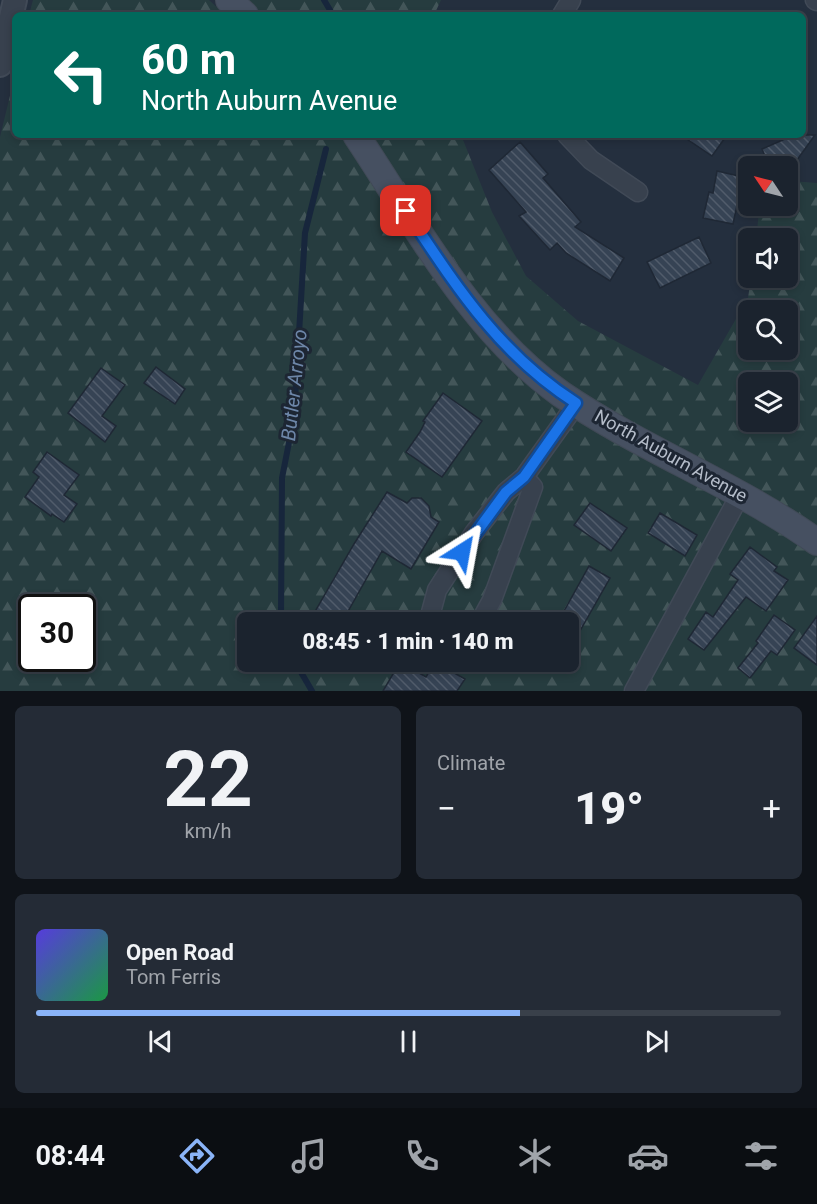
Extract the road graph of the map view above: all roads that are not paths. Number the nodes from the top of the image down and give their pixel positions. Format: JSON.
{"nodes":[{"id":1,"x":229,"y":0,"type":"edge"},
{"id":2,"x":242,"y":12,"type":"edge"},
{"id":3,"x":12,"y":13,"type":"edge"},
{"id":4,"x":0,"y":64,"type":"edge"},
{"id":5,"x":358,"y":138,"type":"edge"},
{"id":6,"x":570,"y":138,"type":"edge"},
{"id":7,"x":638,"y":192,"type":"dead end"},
{"id":8,"x":576,"y":403,"type":"junction"},
{"id":9,"x":524,"y":477,"type":"junction"},
{"id":10,"x":740,"y":495,"type":"junction"},
{"id":11,"x":817,"y":542,"type":"edge"},
{"id":12,"x":431,"y":612,"type":"edge"},
{"id":13,"x":485,"y":612,"type":"edge"},
{"id":14,"x":634,"y":691,"type":"edge"}],
"edges":[{"from":1,"to":2,"type":"main road"},
{"from":3,"to":4,"type":"street"},
{"from":5,"to":8,"type":"main road","name":"North Auburn Avenue"},
{"from":6,"to":7,"type":"street"},
{"from":8,"to":9,"type":"street"},
{"from":8,"to":10,"type":"main road","name":"North Auburn Avenue"},
{"from":9,"to":12,"type":"street"},
{"from":9,"to":13,"type":"street"},
{"from":10,"to":11,"type":"main road","name":"North Auburn Avenue"},
{"from":10,"to":14,"type":"street"}]}
